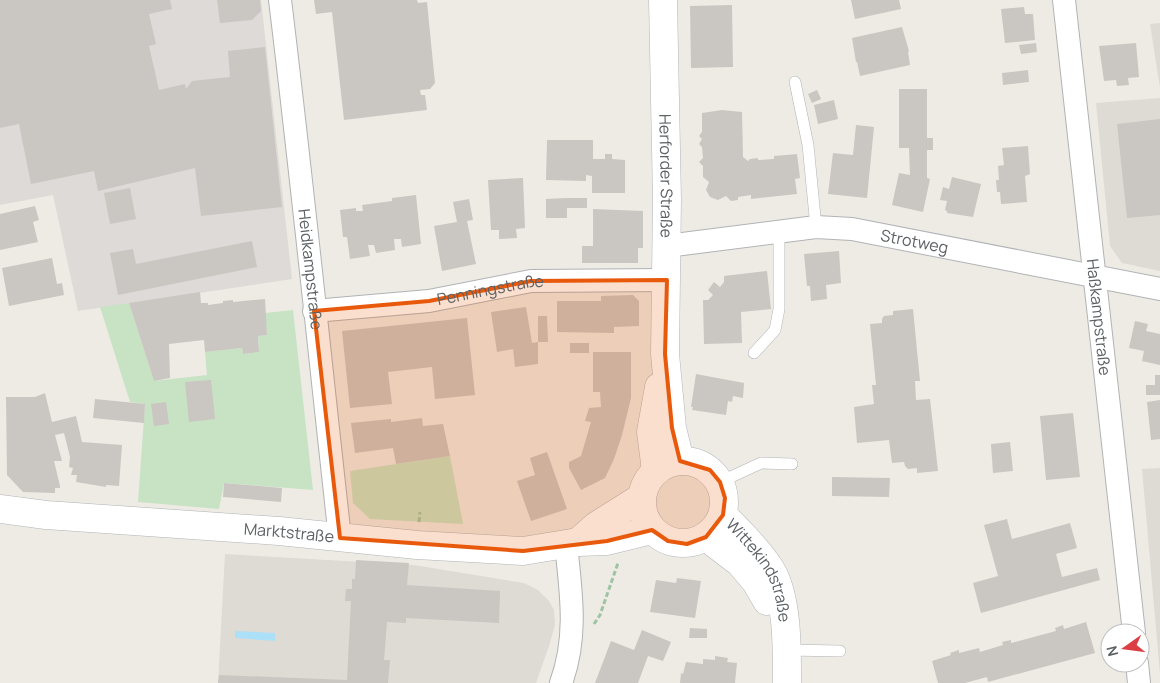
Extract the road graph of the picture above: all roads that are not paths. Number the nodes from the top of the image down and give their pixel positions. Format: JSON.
{"nodes":[{"id":1,"x":280,"y":0,"type":"edge"},
{"id":2,"x":663,"y":0,"type":"edge"},
{"id":3,"x":1064,"y":0,"type":"edge"},
{"id":4,"x":794,"y":82,"type":"dead end"},
{"id":5,"x":816,"y":227,"type":"junction"},
{"id":6,"x":779,"y":232,"type":"junction"},
{"id":7,"x":666,"y":246,"type":"junction"},
{"id":8,"x":1095,"y":276,"type":"junction"},
{"id":9,"x":667,"y":280,"type":"junction"},
{"id":10,"x":1160,"y":289,"type":"edge"},
{"id":11,"x":314,"y":310,"type":"junction"},
{"id":12,"x":754,"y":352,"type":"dead end"},
{"id":13,"x":792,"y":464,"type":"dead end"},
{"id":14,"x":668,"y":466,"type":"junction"},
{"id":15,"x":720,"y":482,"type":"junction"},
{"id":16,"x":642,"y":497,"type":"junction"},
{"id":17,"x":0,"y":509,"type":"edge"},
{"id":18,"x":723,"y":515,"type":"junction"},
{"id":19,"x":652,"y":530,"type":"junction"},
{"id":20,"x":706,"y":537,"type":"junction"},
{"id":21,"x":340,"y":538,"type":"junction"},
{"id":22,"x":572,"y":543,"type":"junction"},
{"id":23,"x":1133,"y":623,"type":"edge"},
{"id":24,"x":786,"y":640,"type":"junction"},
{"id":25,"x":840,"y":651,"type":"dead end"},
{"id":26,"x":561,"y":683,"type":"edge"},
{"id":27,"x":787,"y":683,"type":"edge"}],
"edges":[{"from":1,"to":11,"type":"street","name":"Heidkampstraße"},
{"from":2,"to":7,"type":"main road","name":"Herforder Straße"},
{"from":3,"to":8,"type":"street","name":"Haßkampstraße"},
{"from":4,"to":5,"type":"lane"},
{"from":5,"to":6,"type":"street","name":"Strotweg"},
{"from":5,"to":8,"type":"street","name":"Strotweg"},
{"from":6,"to":7,"type":"street","name":"Strotweg"},
{"from":6,"to":12,"type":"lane"},
{"from":7,"to":9,"type":"main road","name":"Herforder Straße"},
{"from":8,"to":10,"type":"street","name":"Strotweg"},
{"from":8,"to":23,"type":"street","name":"Haßkampstraße"},
{"from":9,"to":11,"type":"street","name":"Penningstraße"},
{"from":9,"to":14,"type":"main road","name":"Herforder Straße"},
{"from":11,"to":21,"type":"street","name":"Heidkampstraße"},
{"from":13,"to":15,"type":"lane"},
{"from":14,"to":15,"type":"main road"},
{"from":14,"to":16,"type":"main road"},
{"from":15,"to":18,"type":"main road"},
{"from":16,"to":19,"type":"main road"},
{"from":16,"to":22,"type":"main road"},
{"from":17,"to":21,"type":"main road","name":"Marktstraße"},
{"from":18,"to":20,"type":"main road"},
{"from":18,"to":24,"type":"main road","name":"Wittekindstraße"},
{"from":19,"to":20,"type":"main road"},
{"from":19,"to":22,"type":"main road","name":"Marktstraße"},
{"from":20,"to":24,"type":"main road","name":"Wittekindstraße"},
{"from":21,"to":22,"type":"main road","name":"Marktstraße"},
{"from":22,"to":26,"type":"street"},
{"from":24,"to":25,"type":"lane"},
{"from":24,"to":27,"type":"main road","name":"Wittekindstraße"}]}
